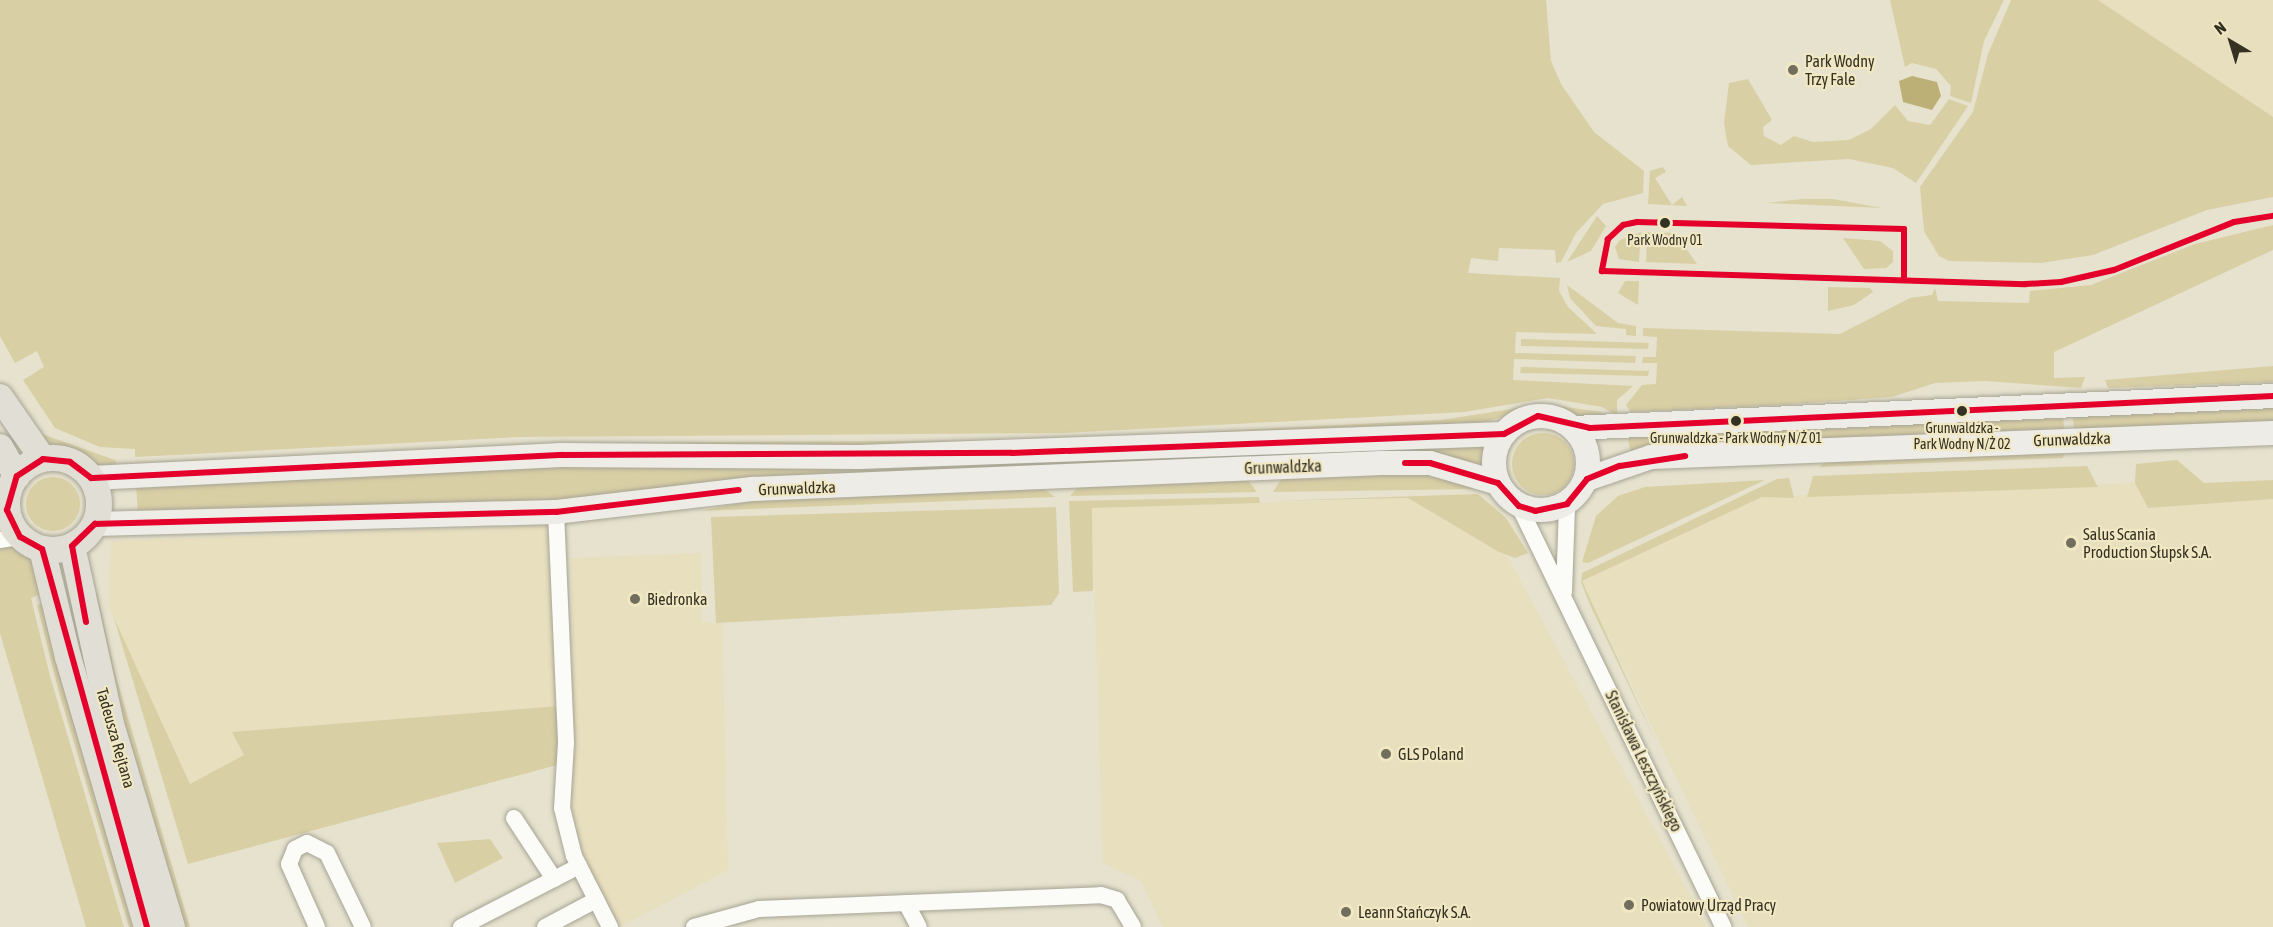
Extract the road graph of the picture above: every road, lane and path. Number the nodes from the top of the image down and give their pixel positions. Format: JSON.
{"nodes":[{"id":1,"x":2273,"y":396,"type":"edge"},
{"id":2,"x":0,"y":397,"type":"edge"},
{"id":3,"x":1574,"y":428,"type":"junction"},
{"id":4,"x":2273,"y":433,"type":"edge"},
{"id":5,"x":1504,"y":434,"type":"junction"},
{"id":6,"x":0,"y":447,"type":"edge"},
{"id":7,"x":43,"y":459,"type":"junction"},
{"id":8,"x":17,"y":476,"type":"junction"},
{"id":9,"x":91,"y":478,"type":"junction"},
{"id":10,"x":1587,"y":479,"type":"junction"},
{"id":11,"x":1498,"y":483,"type":"junction"},
{"id":12,"x":1567,"y":504,"type":"junction"},
{"id":13,"x":1519,"y":506,"type":"junction"},
{"id":14,"x":4,"y":512,"type":"edge"},
{"id":15,"x":556,"y":512,"type":"junction"},
{"id":16,"x":95,"y":524,"type":"junction"},
{"id":17,"x":10,"y":538,"type":"edge"},
{"id":18,"x":72,"y":546,"type":"junction"},
{"id":19,"x":42,"y":549,"type":"junction"},
{"id":20,"x":1564,"y":596,"type":"junction"},
{"id":21,"x":514,"y":818,"type":"dead end"},
{"id":22,"x":579,"y":866,"type":"junction"},
{"id":23,"x":554,"y":879,"type":"junction"},
{"id":24,"x":593,"y":894,"type":"junction"},
{"id":25,"x":906,"y":903,"type":"junction"},
{"id":26,"x":147,"y":927,"type":"edge"},
{"id":27,"x":172,"y":927,"type":"edge"},
{"id":28,"x":317,"y":927,"type":"edge"},
{"id":29,"x":363,"y":927,"type":"edge"},
{"id":30,"x":461,"y":927,"type":"edge"},
{"id":31,"x":545,"y":927,"type":"edge"},
{"id":32,"x":610,"y":927,"type":"edge"},
{"id":33,"x":694,"y":927,"type":"edge"},
{"id":34,"x":919,"y":927,"type":"edge"},
{"id":35,"x":1134,"y":927,"type":"edge"},
{"id":36,"x":1723,"y":927,"type":"edge"}],
"edges":[{"from":1,"to":3,"type":"street"},
{"from":2,"to":7,"type":"main road"},
{"from":3,"to":5,"type":"street"},
{"from":3,"to":10,"type":"street"},
{"from":4,"to":10,"type":"street","name":"Grunwaldzka"},
{"from":5,"to":9,"type":"street","name":"Grunwaldzka"},
{"from":5,"to":11,"type":"street"},
{"from":6,"to":8,"type":"main road"},
{"from":7,"to":8,"type":"main road"},
{"from":7,"to":9,"type":"main road"},
{"from":8,"to":14,"type":"main road"},
{"from":9,"to":16,"type":"main road"},
{"from":10,"to":12,"type":"street"},
{"from":11,"to":13,"type":"street"},
{"from":11,"to":15,"type":"street","name":"Grunwaldzka"},
{"from":12,"to":13,"type":"street"},
{"from":12,"to":20,"type":"street","name":"Stanisława Leszczyńskiego"},
{"from":13,"to":20,"type":"street","name":"Stanisława Leszczyńskiego"},
{"from":14,"to":17,"type":"main road"},
{"from":15,"to":16,"type":"street","name":"Grunwaldzka"},
{"from":15,"to":22,"type":"street"},
{"from":16,"to":18,"type":"main road"},
{"from":17,"to":19,"type":"main road"},
{"from":18,"to":19,"type":"main road"},
{"from":18,"to":27,"type":"main road","name":"Tadeusza Rejtana"},
{"from":19,"to":26,"type":"main road","name":"Tadeusza Rejtana"},
{"from":20,"to":36,"type":"street","name":"Stanisława Leszczyńskiego"},
{"from":21,"to":23,"type":"street"},
{"from":22,"to":23,"type":"street"},
{"from":22,"to":24,"type":"street"},
{"from":23,"to":30,"type":"street"},
{"from":24,"to":31,"type":"street"},
{"from":24,"to":32,"type":"street"},
{"from":25,"to":33,"type":"street"},
{"from":25,"to":34,"type":"street"},
{"from":25,"to":35,"type":"street"},
{"from":28,"to":29,"type":"street"}]}
